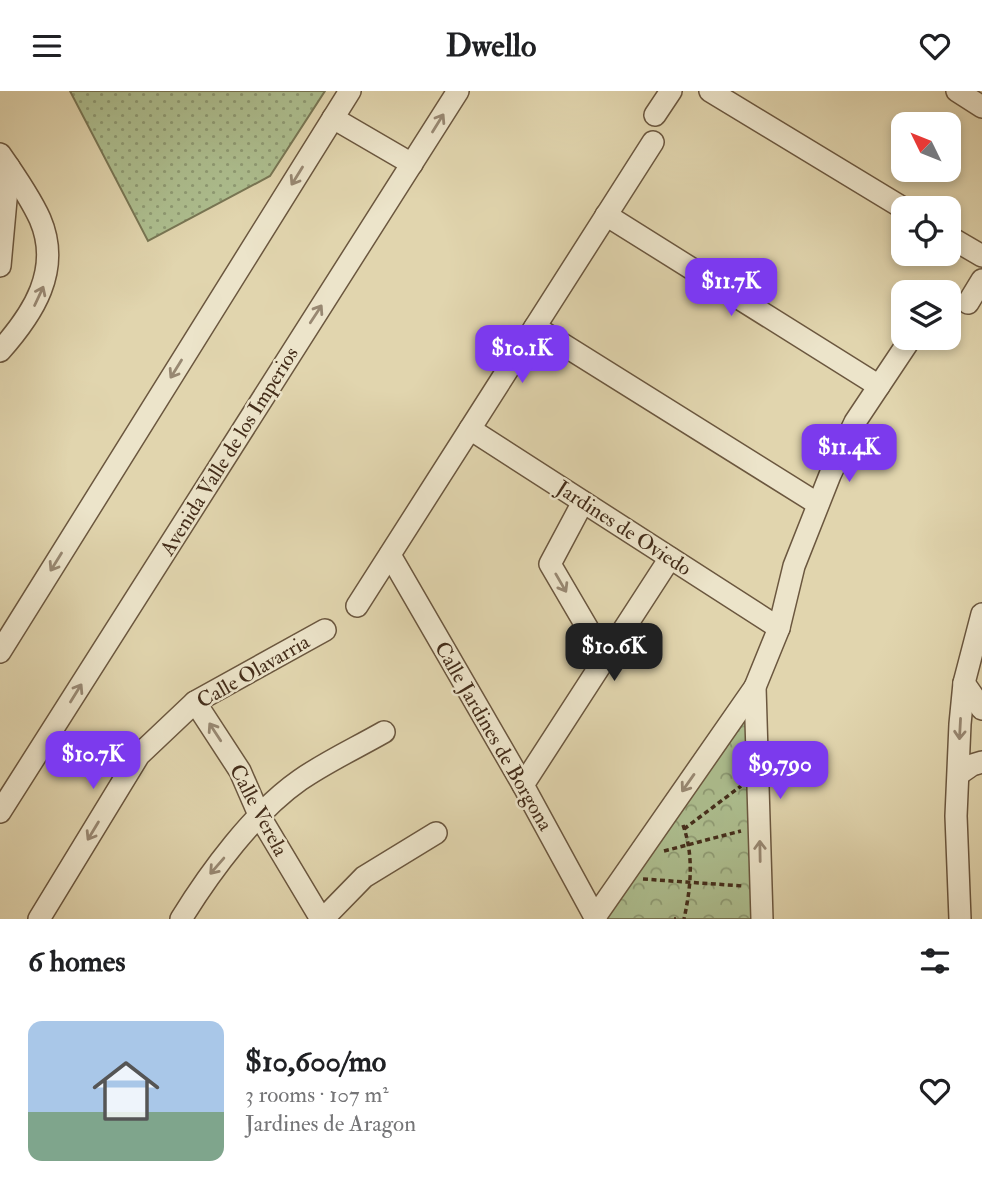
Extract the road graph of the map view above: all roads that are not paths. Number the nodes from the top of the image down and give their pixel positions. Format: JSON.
{"nodes":[{"id":1,"x":350,"y":91,"type":"edge"},
{"id":2,"x":458,"y":91,"type":"edge"},
{"id":3,"x":671,"y":91,"type":"edge"},
{"id":4,"x":710,"y":91,"type":"edge"},
{"id":5,"x":957,"y":91,"type":"edge"},
{"id":6,"x":982,"y":107,"type":"edge"},
{"id":7,"x":656,"y":115,"type":"dead end"},
{"id":8,"x":333,"y":118,"type":"junction"},
{"id":9,"x":653,"y":142,"type":"dead end"},
{"id":10,"x":4,"y":160,"type":"edge"},
{"id":11,"x":412,"y":165,"type":"junction"},
{"id":12,"x":891,"y":201,"type":"edge"},
{"id":13,"x":606,"y":215,"type":"junction"},
{"id":14,"x":961,"y":244,"type":"edge"},
{"id":15,"x":982,"y":256,"type":"edge"},
{"id":16,"x":0,"y":266,"type":"edge"},
{"id":17,"x":982,"y":281,"type":"edge"},
{"id":18,"x":968,"y":303,"type":"dead end"},
{"id":19,"x":535,"y":327,"type":"junction"},
{"id":20,"x":903,"y":350,"type":"edge"},
{"id":21,"x":0,"y":351,"type":"edge"},
{"id":22,"x":878,"y":386,"type":"junction"},
{"id":23,"x":470,"y":429,"type":"junction"},
{"id":24,"x":583,"y":502,"type":"junction"},
{"id":25,"x":818,"y":504,"type":"junction"},
{"id":26,"x":390,"y":555,"type":"junction"},
{"id":27,"x":670,"y":558,"type":"junction"},
{"id":28,"x":356,"y":606,"type":"dead end"},
{"id":29,"x":982,"y":614,"type":"edge"},
{"id":30,"x":779,"y":628,"type":"junction"},
{"id":31,"x":325,"y":630,"type":"dead end"},
{"id":32,"x":0,"y":652,"type":"edge"},
{"id":33,"x":605,"y":658,"type":"junction"},
{"id":34,"x":964,"y":683,"type":"junction"},
{"id":35,"x":755,"y":687,"type":"junction"},
{"id":36,"x":195,"y":702,"type":"junction"},
{"id":37,"x":982,"y":709,"type":"edge"},
{"id":38,"x":384,"y":732,"type":"dead end"},
{"id":39,"x":982,"y":762,"type":"edge"},
{"id":40,"x":959,"y":774,"type":"junction"},
{"id":41,"x":523,"y":785,"type":"junction"},
{"id":42,"x":0,"y":812,"type":"edge"},
{"id":43,"x":260,"y":817,"type":"junction"},
{"id":44,"x":436,"y":833,"type":"dead end"},
{"id":45,"x":595,"y":918,"type":"edge"},
{"id":46,"x":39,"y":919,"type":"edge"},
{"id":47,"x":181,"y":919,"type":"edge"},
{"id":48,"x":322,"y":919,"type":"edge"},
{"id":49,"x":762,"y":919,"type":"edge"},
{"id":50,"x":960,"y":919,"type":"edge"}],
"edges":[{"from":1,"to":8,"type":"street"},
{"from":11,"to":2,"type":"street","name":"Avenida Valle de los Imperios","one_way":true},
{"from":3,"to":7,"type":"street"},
{"from":4,"to":12,"type":"street"},
{"from":5,"to":6,"type":"street"},
{"from":8,"to":11,"type":"street"},
{"from":8,"to":32,"type":"street","one_way":true},
{"from":9,"to":13,"type":"street"},
{"from":10,"to":16,"type":"street"},
{"from":21,"to":10,"type":"street","one_way":true},
{"from":42,"to":11,"type":"street","name":"Avenida Valle de los Imperios","one_way":true},
{"from":13,"to":19,"type":"street"},
{"from":13,"to":22,"type":"street"},
{"from":14,"to":15,"type":"street"},
{"from":17,"to":18,"type":"street"},
{"from":19,"to":23,"type":"street"},
{"from":19,"to":25,"type":"street"},
{"from":20,"to":22,"type":"street"},
{"from":22,"to":25,"type":"street"},
{"from":23,"to":24,"type":"street","name":"Jardines de Oviedo"},
{"from":23,"to":26,"type":"street"},
{"from":24,"to":27,"type":"street","name":"Jardines de Oviedo"},
{"from":24,"to":33,"type":"street","one_way":true},
{"from":25,"to":30,"type":"street"},
{"from":26,"to":28,"type":"street"},
{"from":26,"to":41,"type":"street","name":"Calle Jardines de Borgona"},
{"from":27,"to":30,"type":"street","name":"Jardines de Oviedo"},
{"from":27,"to":33,"type":"street"},
{"from":29,"to":34,"type":"street"},
{"from":30,"to":35,"type":"street"},
{"from":31,"to":36,"type":"street","name":"Calle Olavarria"},
{"from":33,"to":41,"type":"street"},
{"from":34,"to":37,"type":"street"},
{"from":34,"to":40,"type":"street","one_way":true},
{"from":35,"to":45,"type":"street","one_way":true},
{"from":49,"to":35,"type":"street","one_way":true},
{"from":43,"to":36,"type":"street","name":"Calle Verela","one_way":true},
{"from":36,"to":46,"type":"street","name":"Calle Olavarria","one_way":true},
{"from":38,"to":43,"type":"street"},
{"from":39,"to":40,"type":"street"},
{"from":40,"to":50,"type":"street"},
{"from":41,"to":45,"type":"street","name":"Calle Jardines de Borgona"},
{"from":43,"to":47,"type":"street","one_way":true},
{"from":43,"to":48,"type":"street","name":"Calle Verela"},
{"from":44,"to":48,"type":"street"}]}
